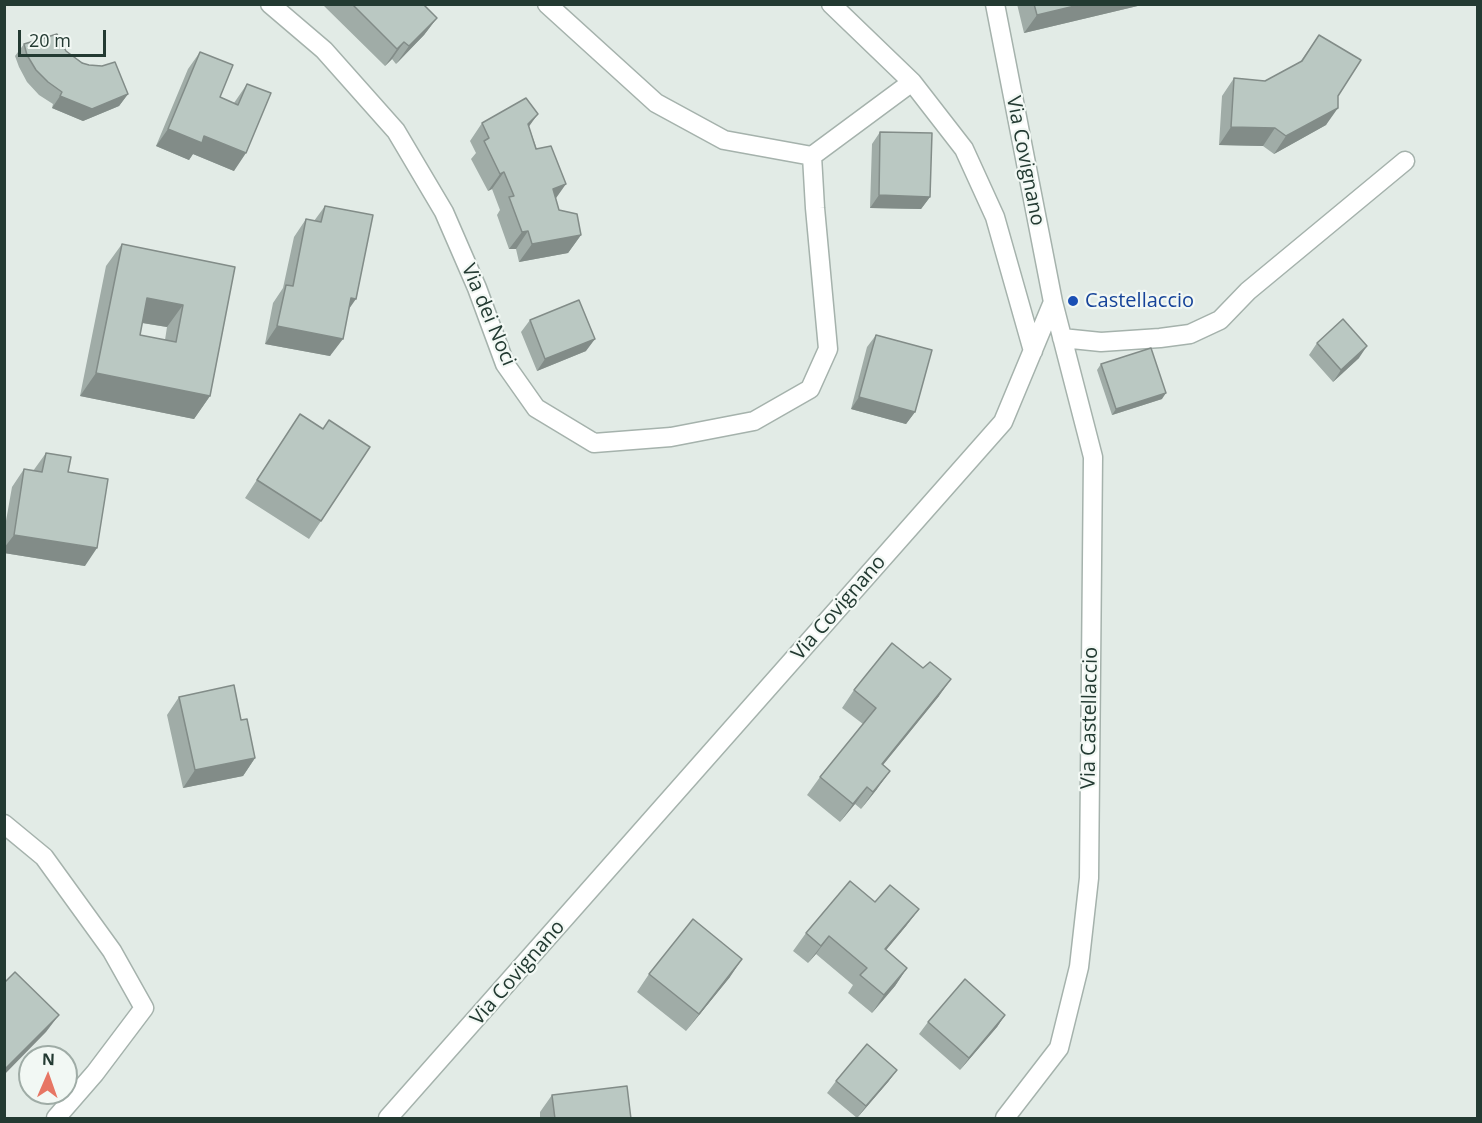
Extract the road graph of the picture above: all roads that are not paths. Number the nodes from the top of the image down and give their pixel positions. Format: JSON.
{"nodes":[{"id":1,"x":270,"y":4,"type":"edge"},
{"id":2,"x":547,"y":4,"type":"edge"},
{"id":3,"x":831,"y":4,"type":"edge"},
{"id":4,"x":995,"y":4,"type":"edge"},
{"id":5,"x":912,"y":82,"type":"junction"},
{"id":6,"x":812,"y":156,"type":"junction"},
{"id":7,"x":1405,"y":161,"type":"dead end"},
{"id":8,"x":1053,"y":302,"type":"junction"},
{"id":9,"x":1062,"y":338,"type":"junction"},
{"id":10,"x":1033,"y":351,"type":"junction"},
{"id":11,"x":4,"y":824,"type":"edge"},
{"id":12,"x":56,"y":1119,"type":"edge"},
{"id":13,"x":388,"y":1119,"type":"edge"},
{"id":14,"x":1005,"y":1119,"type":"edge"}],
"edges":[{"from":1,"to":6,"type":"street","name":"Via dei Noci"},
{"from":2,"to":6,"type":"street"},
{"from":3,"to":5,"type":"street"},
{"from":4,"to":8,"type":"street","name":"Via Covignano"},
{"from":5,"to":6,"type":"street"},
{"from":5,"to":10,"type":"street"},
{"from":7,"to":9,"type":"street"},
{"from":8,"to":9,"type":"street","name":"Via Castellaccio"},
{"from":8,"to":10,"type":"street","name":"Via Covignano"},
{"from":9,"to":14,"type":"street","name":"Via Castellaccio"},
{"from":10,"to":13,"type":"street","name":"Via Covignano"},
{"from":11,"to":12,"type":"street"}]}
